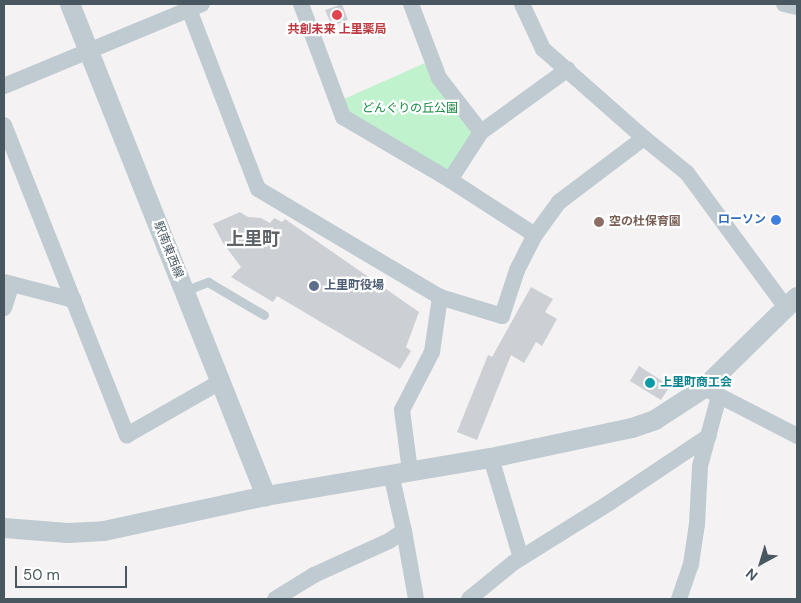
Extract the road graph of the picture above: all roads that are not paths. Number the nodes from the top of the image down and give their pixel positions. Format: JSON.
{"nodes":[{"id":1,"x":70,"y":4,"type":"edge"},
{"id":2,"x":301,"y":4,"type":"edge"},
{"id":3,"x":411,"y":4,"type":"edge"},
{"id":4,"x":522,"y":4,"type":"edge"},
{"id":5,"x":784,"y":4,"type":"edge"},
{"id":6,"x":193,"y":5,"type":"edge"},
{"id":7,"x":797,"y":7,"type":"edge"},
{"id":8,"x":89,"y":51,"type":"junction"},
{"id":9,"x":568,"y":69,"type":"junction"},
{"id":10,"x":4,"y":86,"type":"edge"},
{"id":11,"x":4,"y":125,"type":"edge"},
{"id":12,"x":481,"y":132,"type":"junction"},
{"id":13,"x":644,"y":138,"type":"junction"},
{"id":14,"x":450,"y":180,"type":"junction"},
{"id":15,"x":535,"y":235,"type":"junction"},
{"id":16,"x":8,"y":283,"type":"edge"},
{"id":17,"x":184,"y":291,"type":"junction"},
{"id":18,"x":440,"y":297,"type":"junction"},
{"id":19,"x":74,"y":300,"type":"junction"},
{"id":20,"x":792,"y":302,"type":"edge"},
{"id":21,"x":4,"y":308,"type":"edge"},
{"id":22,"x":264,"y":316,"type":"dead end"},
{"id":23,"x":220,"y":382,"type":"junction"},
{"id":24,"x":712,"y":392,"type":"junction"},
{"id":25,"x":709,"y":436,"type":"junction"},
{"id":26,"x":797,"y":436,"type":"edge"},
{"id":27,"x":491,"y":458,"type":"junction"},
{"id":28,"x":400,"y":472,"type":"junction"},
{"id":29,"x":266,"y":496,"type":"junction"},
{"id":30,"x":4,"y":528,"type":"edge"},
{"id":31,"x":404,"y":530,"type":"junction"},
{"id":32,"x":521,"y":558,"type":"junction"},
{"id":33,"x":275,"y":599,"type":"edge"},
{"id":34,"x":416,"y":599,"type":"edge"},
{"id":35,"x":469,"y":599,"type":"edge"},
{"id":36,"x":679,"y":599,"type":"edge"}],
"edges":[{"from":1,"to":8,"type":"street","name":"駅南東西線"},
{"from":2,"to":14,"type":"street"},
{"from":3,"to":12,"type":"street"},
{"from":4,"to":9,"type":"street"},
{"from":5,"to":7,"type":"street"},
{"from":6,"to":8,"type":"street"},
{"from":6,"to":18,"type":"street"},
{"from":8,"to":10,"type":"street"},
{"from":8,"to":17,"type":"street","name":"駅南東西線"},
{"from":9,"to":12,"type":"street"},
{"from":9,"to":13,"type":"street"},
{"from":11,"to":19,"type":"street"},
{"from":12,"to":14,"type":"street"},
{"from":13,"to":15,"type":"street"},
{"from":13,"to":20,"type":"street"},
{"from":14,"to":15,"type":"street"},
{"from":15,"to":18,"type":"street"},
{"from":16,"to":19,"type":"street"},
{"from":16,"to":21,"type":"street"},
{"from":17,"to":22,"type":"lane"},
{"from":17,"to":23,"type":"street","name":"駅南東西線"},
{"from":18,"to":28,"type":"street"},
{"from":19,"to":23,"type":"street"},
{"from":20,"to":24,"type":"street"},
{"from":23,"to":29,"type":"street","name":"駅南東西線"},
{"from":24,"to":25,"type":"street"},
{"from":24,"to":26,"type":"street"},
{"from":24,"to":27,"type":"street"},
{"from":25,"to":32,"type":"street"},
{"from":25,"to":36,"type":"street"},
{"from":27,"to":28,"type":"street"},
{"from":27,"to":32,"type":"street"},
{"from":28,"to":29,"type":"street"},
{"from":28,"to":31,"type":"street"},
{"from":29,"to":30,"type":"street"},
{"from":31,"to":33,"type":"street"},
{"from":31,"to":34,"type":"street"},
{"from":32,"to":35,"type":"street"}]}
